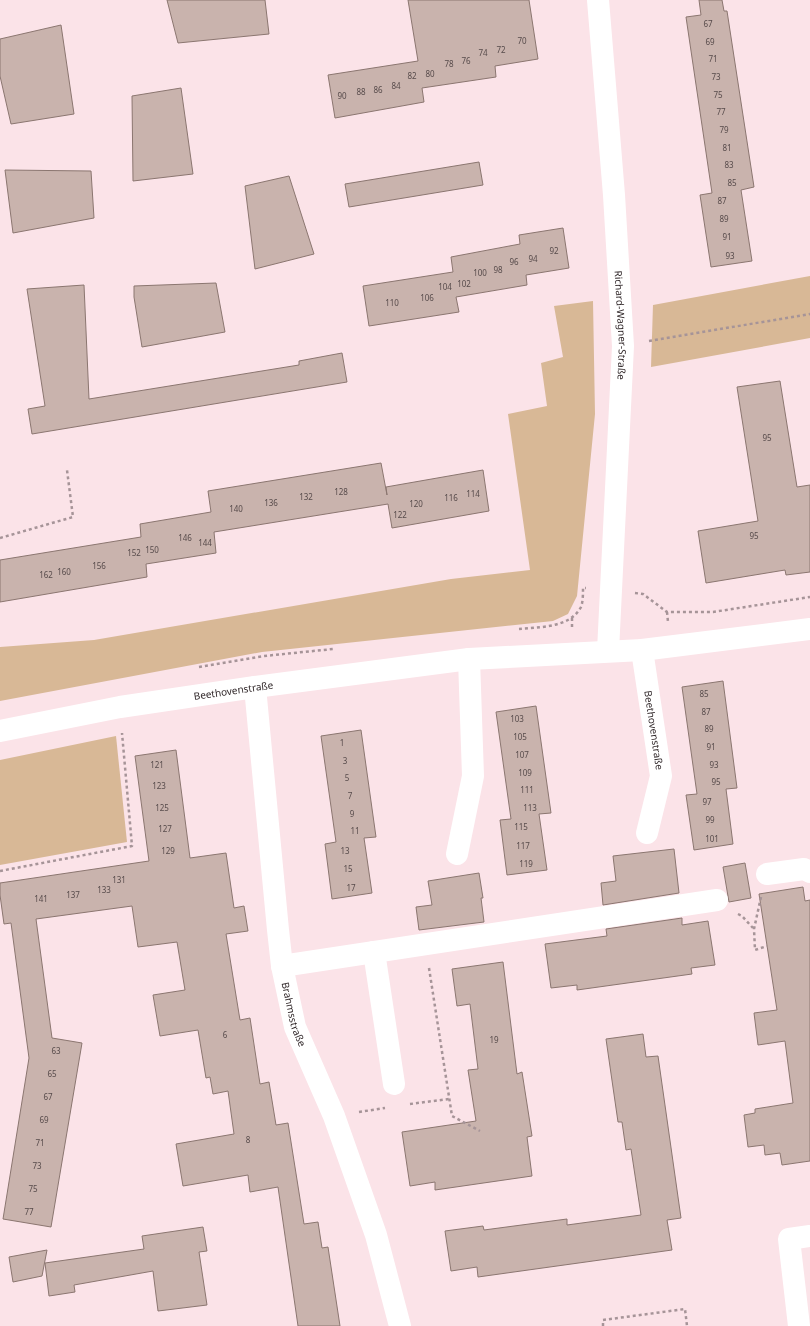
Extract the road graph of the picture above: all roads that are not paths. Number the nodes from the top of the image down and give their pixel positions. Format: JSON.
{"nodes":[{"id":1,"x":598,"y":0,"type":"edge"},
{"id":2,"x":810,"y":629,"type":"edge"},
{"id":3,"x":642,"y":650,"type":"junction"},
{"id":4,"x":608,"y":651,"type":"junction"},
{"id":5,"x":469,"y":659,"type":"junction"},
{"id":6,"x":255,"y":687,"type":"junction"},
{"id":7,"x":0,"y":731,"type":"edge"},
{"id":8,"x":648,"y":833,"type":"dead end"},
{"id":9,"x":457,"y":854,"type":"dead end"},
{"id":10,"x":810,"y":872,"type":"edge"},
{"id":11,"x":767,"y":874,"type":"road end"},
{"id":12,"x":716,"y":900,"type":"dead end"},
{"id":13,"x":374,"y":952,"type":"junction"},
{"id":14,"x":282,"y":966,"type":"junction"},
{"id":15,"x":394,"y":1084,"type":"dead end"},
{"id":16,"x":810,"y":1236,"type":"edge"},
{"id":17,"x":400,"y":1326,"type":"edge"},
{"id":18,"x":799,"y":1326,"type":"edge"}],
"edges":[{"from":1,"to":4,"type":"street","name":"Richard-Wagner-Straße"},
{"from":2,"to":3,"type":"street","name":"Beethovenstraße"},
{"from":3,"to":4,"type":"street","name":"Beethovenstraße"},
{"from":3,"to":8,"type":"street","name":"Beethovenstraße"},
{"from":4,"to":5,"type":"street","name":"Beethovenstraße"},
{"from":5,"to":6,"type":"street","name":"Beethovenstraße"},
{"from":5,"to":9,"type":"street"},
{"from":6,"to":7,"type":"street","name":"Beethovenstraße"},
{"from":6,"to":14,"type":"street","name":"Brahmsstraße"},
{"from":10,"to":11,"type":"street"},
{"from":12,"to":13,"type":"street"},
{"from":13,"to":14,"type":"street"},
{"from":13,"to":15,"type":"street"},
{"from":14,"to":17,"type":"street","name":"Brahmsstraße"},
{"from":16,"to":18,"type":"street"}]}
